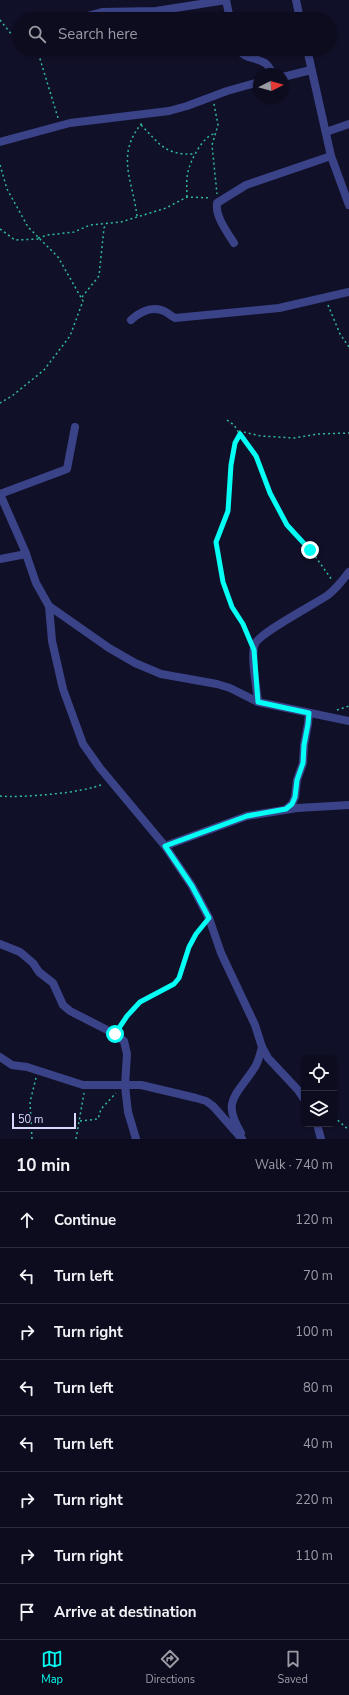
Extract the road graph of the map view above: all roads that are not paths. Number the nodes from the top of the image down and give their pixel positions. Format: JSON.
{"nodes":[{"id":1,"x":226,"y":0,"type":"edge"},
{"id":2,"x":296,"y":0,"type":"edge"},
{"id":3,"x":102,"y":12,"type":"edge"},
{"id":4,"x":229,"y":12,"type":"edge"},
{"id":5,"x":299,"y":12,"type":"edge"},
{"id":6,"x":244,"y":56,"type":"edge"},
{"id":7,"x":308,"y":56,"type":"edge"},
{"id":8,"x":269,"y":68,"type":"edge"},
{"id":9,"x":311,"y":70,"type":"junction"},
{"id":10,"x":289,"y":76,"type":"edge"},
{"id":11,"x":253,"y":84,"type":"edge"},
{"id":12,"x":349,"y":124,"type":"edge"},
{"id":13,"x":326,"y":132,"type":"junction"},
{"id":14,"x":0,"y":142,"type":"edge"},
{"id":15,"x":331,"y":156,"type":"junction"},
{"id":16,"x":349,"y":205,"type":"edge"},
{"id":17,"x":234,"y":243,"type":"dead end"},
{"id":18,"x":349,"y":292,"type":"edge"},
{"id":19,"x":131,"y":320,"type":"dead end"},
{"id":20,"x":75,"y":427,"type":"dead end"},
{"id":21,"x":0,"y":494,"type":"edge"},
{"id":22,"x":26,"y":554,"type":"junction"},
{"id":23,"x":0,"y":559,"type":"edge"},
{"id":24,"x":349,"y":572,"type":"edge"},
{"id":25,"x":49,"y":606,"type":"junction"},
{"id":26,"x":258,"y":702,"type":"junction"},
{"id":27,"x":309,"y":713,"type":"junction"},
{"id":28,"x":349,"y":721,"type":"edge"},
{"id":29,"x":349,"y":805,"type":"edge"},
{"id":30,"x":286,"y":809,"type":"junction"},
{"id":31,"x":165,"y":846,"type":"junction"},
{"id":32,"x":0,"y":944,"type":"edge"},
{"id":33,"x":262,"y":1047,"type":"junction"},
{"id":34,"x":0,"y":1057,"type":"edge"},
{"id":35,"x":124,"y":1086,"type":"junction"},
{"id":36,"x":301,"y":1094,"type":"edge"},
{"id":37,"x":317,"y":1127,"type":"edge"},
{"id":38,"x":136,"y":1139,"type":"edge"},
{"id":39,"x":243,"y":1139,"type":"edge"},
{"id":40,"x":321,"y":1139,"type":"edge"}],
"edges":[{"from":1,"to":3,"type":"street"},
{"from":1,"to":4,"type":"street"},
{"from":2,"to":5,"type":"street"},
{"from":6,"to":8,"type":"street"},
{"from":7,"to":9,"type":"street"},
{"from":9,"to":10,"type":"street"},
{"from":9,"to":13,"type":"street"},
{"from":11,"to":14,"type":"street"},
{"from":12,"to":13,"type":"street"},
{"from":13,"to":15,"type":"street"},
{"from":15,"to":16,"type":"street"},
{"from":15,"to":17,"type":"street"},
{"from":18,"to":19,"type":"street"},
{"from":20,"to":21,"type":"street"},
{"from":21,"to":22,"type":"street"},
{"from":22,"to":23,"type":"street"},
{"from":22,"to":25,"type":"street"},
{"from":24,"to":26,"type":"street"},
{"from":25,"to":26,"type":"street"},
{"from":25,"to":31,"type":"street"},
{"from":26,"to":27,"type":"street"},
{"from":27,"to":28,"type":"street"},
{"from":27,"to":30,"type":"street"},
{"from":29,"to":30,"type":"street"},
{"from":30,"to":31,"type":"street"},
{"from":31,"to":33,"type":"street"},
{"from":32,"to":35,"type":"street"},
{"from":33,"to":36,"type":"street"},
{"from":33,"to":39,"type":"street"},
{"from":34,"to":35,"type":"street"},
{"from":35,"to":38,"type":"street"},
{"from":35,"to":39,"type":"street"},
{"from":37,"to":40,"type":"street"}]}
